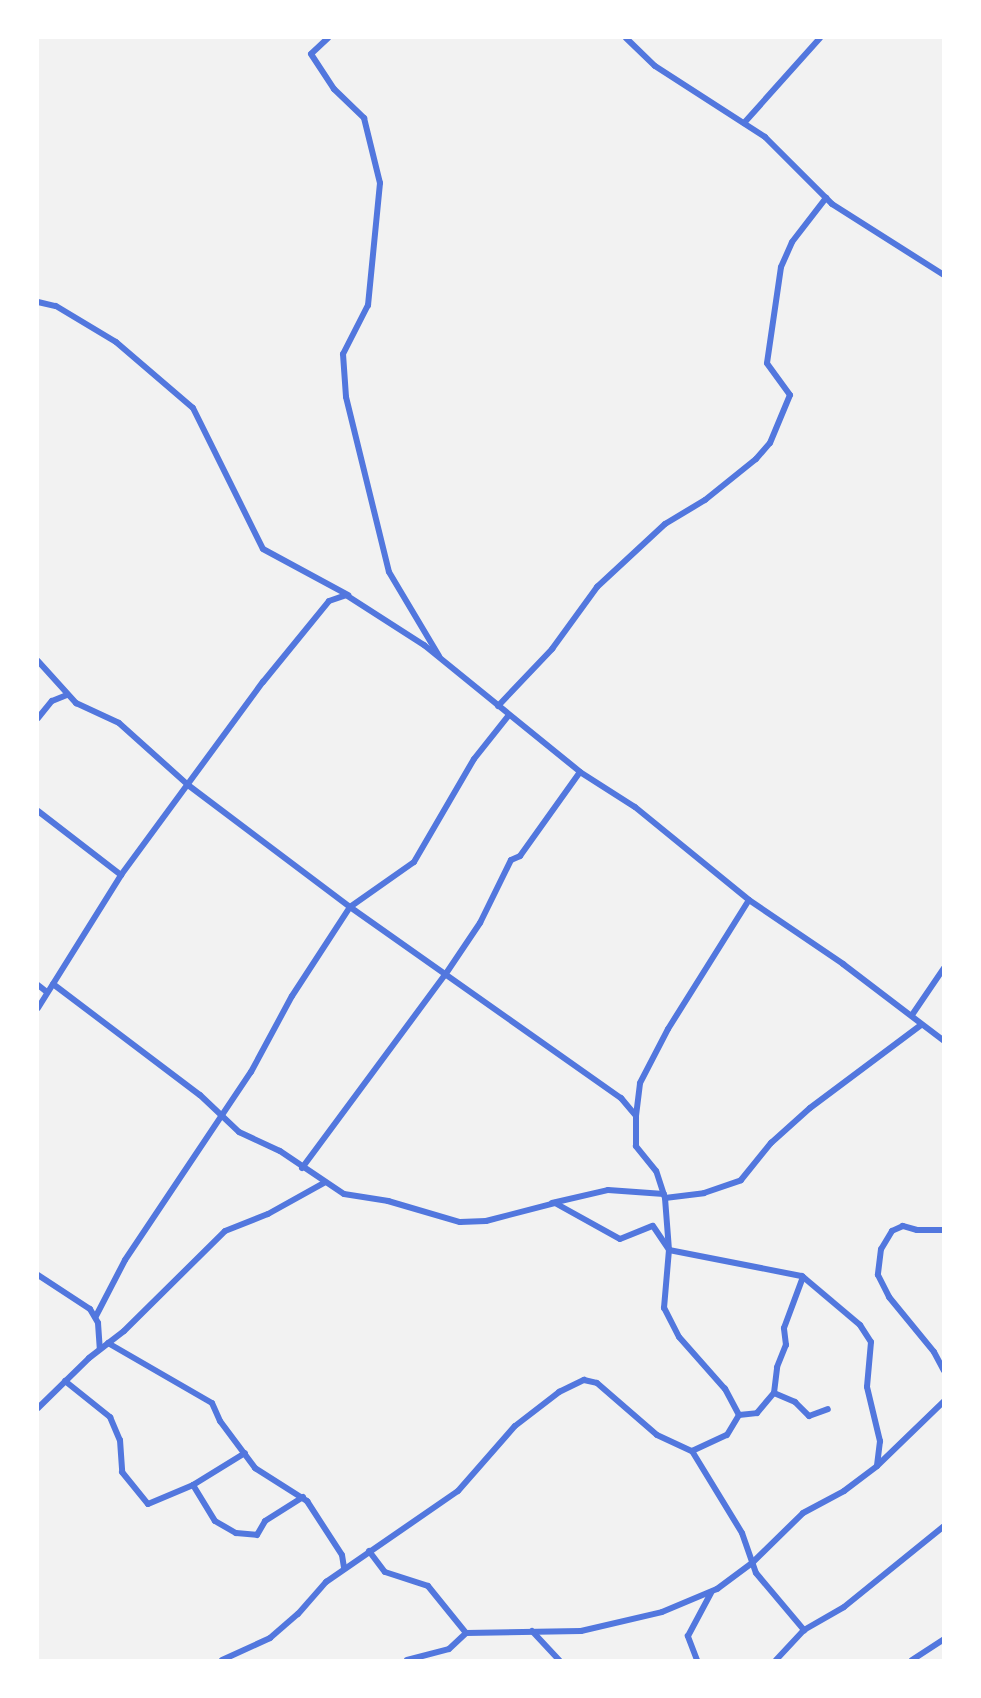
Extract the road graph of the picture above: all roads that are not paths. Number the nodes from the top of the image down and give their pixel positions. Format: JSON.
{"nodes":[{"id":1,"x":328,"y":38,"type":"edge"},
{"id":2,"x":626,"y":38,"type":"edge"},
{"id":3,"x":820,"y":38,"type":"edge"},
{"id":4,"x":744,"y":123,"type":"junction"},
{"id":5,"x":826,"y":198,"type":"junction"},
{"id":6,"x":944,"y":276,"type":"edge"},
{"id":7,"x":38,"y":302,"type":"edge"},
{"id":8,"x":354,"y":598,"type":"junction"},
{"id":9,"x":441,"y":659,"type":"junction"},
{"id":10,"x":38,"y":661,"type":"edge"},
{"id":11,"x":67,"y":695,"type":"junction"},
{"id":12,"x":498,"y":706,"type":"junction"},
{"id":13,"x":509,"y":715,"type":"junction"},
{"id":14,"x":38,"y":718,"type":"edge"},
{"id":15,"x":580,"y":772,"type":"junction"},
{"id":16,"x":188,"y":785,"type":"junction"},
{"id":17,"x":38,"y":811,"type":"edge"},
{"id":18,"x":121,"y":875,"type":"junction"},
{"id":19,"x":749,"y":900,"type":"junction"},
{"id":20,"x":350,"y":908,"type":"junction"},
{"id":21,"x":944,"y":968,"type":"edge"},
{"id":22,"x":445,"y":975,"type":"junction"},
{"id":23,"x":53,"y":984,"type":"junction"},
{"id":24,"x":38,"y":985,"type":"edge"},
{"id":25,"x":47,"y":992,"type":"junction"},
{"id":26,"x":38,"y":1008,"type":"edge"},
{"id":27,"x":912,"y":1015,"type":"junction"},
{"id":28,"x":921,"y":1025,"type":"junction"},
{"id":29,"x":944,"y":1041,"type":"edge"},
{"id":30,"x":220,"y":1115,"type":"junction"},
{"id":31,"x":636,"y":1116,"type":"junction"},
{"id":32,"x":303,"y":1168,"type":"junction"},
{"id":33,"x":324,"y":1183,"type":"junction"},
{"id":34,"x":664,"y":1196,"type":"junction"},
{"id":35,"x":552,"y":1203,"type":"junction"},
{"id":36,"x":944,"y":1230,"type":"edge"},
{"id":37,"x":669,"y":1250,"type":"junction"},
{"id":38,"x":38,"y":1275,"type":"edge"},
{"id":39,"x":803,"y":1277,"type":"junction"},
{"id":40,"x":96,"y":1316,"type":"junction"},
{"id":41,"x":108,"y":1343,"type":"junction"},
{"id":42,"x":100,"y":1349,"type":"junction"},
{"id":43,"x":944,"y":1371,"type":"edge"},
{"id":44,"x":65,"y":1381,"type":"junction"},
{"id":45,"x":774,"y":1393,"type":"junction"},
{"id":46,"x":944,"y":1401,"type":"edge"},
{"id":47,"x":38,"y":1407,"type":"edge"},
{"id":48,"x":828,"y":1409,"type":"dead end"},
{"id":49,"x":739,"y":1415,"type":"junction"},
{"id":50,"x":692,"y":1451,"type":"junction"},
{"id":51,"x":245,"y":1453,"type":"junction"},
{"id":52,"x":877,"y":1466,"type":"junction"},
{"id":53,"x":193,"y":1485,"type":"junction"},
{"id":54,"x":303,"y":1497,"type":"junction"},
{"id":55,"x":944,"y":1526,"type":"edge"},
{"id":56,"x":369,"y":1551,"type":"junction"},
{"id":57,"x":752,"y":1563,"type":"junction"},
{"id":58,"x":344,"y":1568,"type":"junction"},
{"id":59,"x":711,"y":1592,"type":"junction"},
{"id":60,"x":804,"y":1630,"type":"junction"},
{"id":61,"x":532,"y":1631,"type":"junction"},
{"id":62,"x":466,"y":1633,"type":"junction"},
{"id":63,"x":944,"y":1639,"type":"edge"},
{"id":64,"x":222,"y":1660,"type":"edge"},
{"id":65,"x":407,"y":1660,"type":"edge"},
{"id":66,"x":559,"y":1660,"type":"edge"},
{"id":67,"x":697,"y":1660,"type":"edge"},
{"id":68,"x":776,"y":1660,"type":"edge"},
{"id":69,"x":912,"y":1660,"type":"edge"}],
"edges":[{"from":1,"to":9,"type":"street"},
{"from":2,"to":4,"type":"street"},
{"from":3,"to":4,"type":"street"},
{"from":4,"to":5,"type":"street"},
{"from":5,"to":6,"type":"street"},
{"from":5,"to":12,"type":"street"},
{"from":7,"to":8,"type":"street"},
{"from":8,"to":9,"type":"street"},
{"from":8,"to":16,"type":"street"},
{"from":9,"to":12,"type":"street"},
{"from":10,"to":11,"type":"street"},
{"from":11,"to":14,"type":"street"},
{"from":11,"to":16,"type":"street"},
{"from":12,"to":13,"type":"street"},
{"from":13,"to":15,"type":"street"},
{"from":13,"to":20,"type":"street"},
{"from":15,"to":19,"type":"street"},
{"from":15,"to":22,"type":"street"},
{"from":16,"to":18,"type":"street"},
{"from":16,"to":20,"type":"street"},
{"from":17,"to":18,"type":"street"},
{"from":18,"to":23,"type":"street"},
{"from":19,"to":27,"type":"street"},
{"from":19,"to":31,"type":"street"},
{"from":20,"to":22,"type":"street"},
{"from":20,"to":30,"type":"street"},
{"from":21,"to":27,"type":"street"},
{"from":22,"to":31,"type":"street"},
{"from":22,"to":32,"type":"street"},
{"from":23,"to":25,"type":"street"},
{"from":23,"to":30,"type":"street"},
{"from":24,"to":25,"type":"street"},
{"from":25,"to":26,"type":"street"},
{"from":27,"to":28,"type":"street"},
{"from":28,"to":29,"type":"street"},
{"from":28,"to":34,"type":"street"},
{"from":30,"to":32,"type":"street"},
{"from":30,"to":40,"type":"street"},
{"from":31,"to":34,"type":"street"},
{"from":32,"to":33,"type":"street"},
{"from":33,"to":35,"type":"street"},
{"from":33,"to":41,"type":"street"},
{"from":34,"to":35,"type":"street"},
{"from":34,"to":37,"type":"street"},
{"from":35,"to":37,"type":"street"},
{"from":36,"to":43,"type":"street"},
{"from":37,"to":39,"type":"street"},
{"from":37,"to":49,"type":"street"},
{"from":38,"to":40,"type":"street"},
{"from":39,"to":45,"type":"street"},
{"from":39,"to":52,"type":"street"},
{"from":40,"to":42,"type":"street"},
{"from":41,"to":42,"type":"street"},
{"from":41,"to":51,"type":"street"},
{"from":42,"to":44,"type":"street"},
{"from":44,"to":47,"type":"street"},
{"from":44,"to":53,"type":"street"},
{"from":45,"to":48,"type":"street"},
{"from":45,"to":49,"type":"street"},
{"from":46,"to":52,"type":"street"},
{"from":49,"to":50,"type":"street"},
{"from":50,"to":56,"type":"street"},
{"from":50,"to":57,"type":"street"},
{"from":51,"to":53,"type":"street"},
{"from":51,"to":54,"type":"street"},
{"from":52,"to":57,"type":"street"},
{"from":53,"to":54,"type":"street"},
{"from":54,"to":58,"type":"street"},
{"from":55,"to":60,"type":"street"},
{"from":56,"to":58,"type":"street"},
{"from":56,"to":62,"type":"street"},
{"from":57,"to":59,"type":"street"},
{"from":57,"to":60,"type":"street"},
{"from":58,"to":64,"type":"street"},
{"from":59,"to":61,"type":"street"},
{"from":59,"to":67,"type":"street"},
{"from":60,"to":68,"type":"street"},
{"from":61,"to":62,"type":"street"},
{"from":61,"to":66,"type":"street"},
{"from":62,"to":65,"type":"street"},
{"from":63,"to":69,"type":"street"}]}
